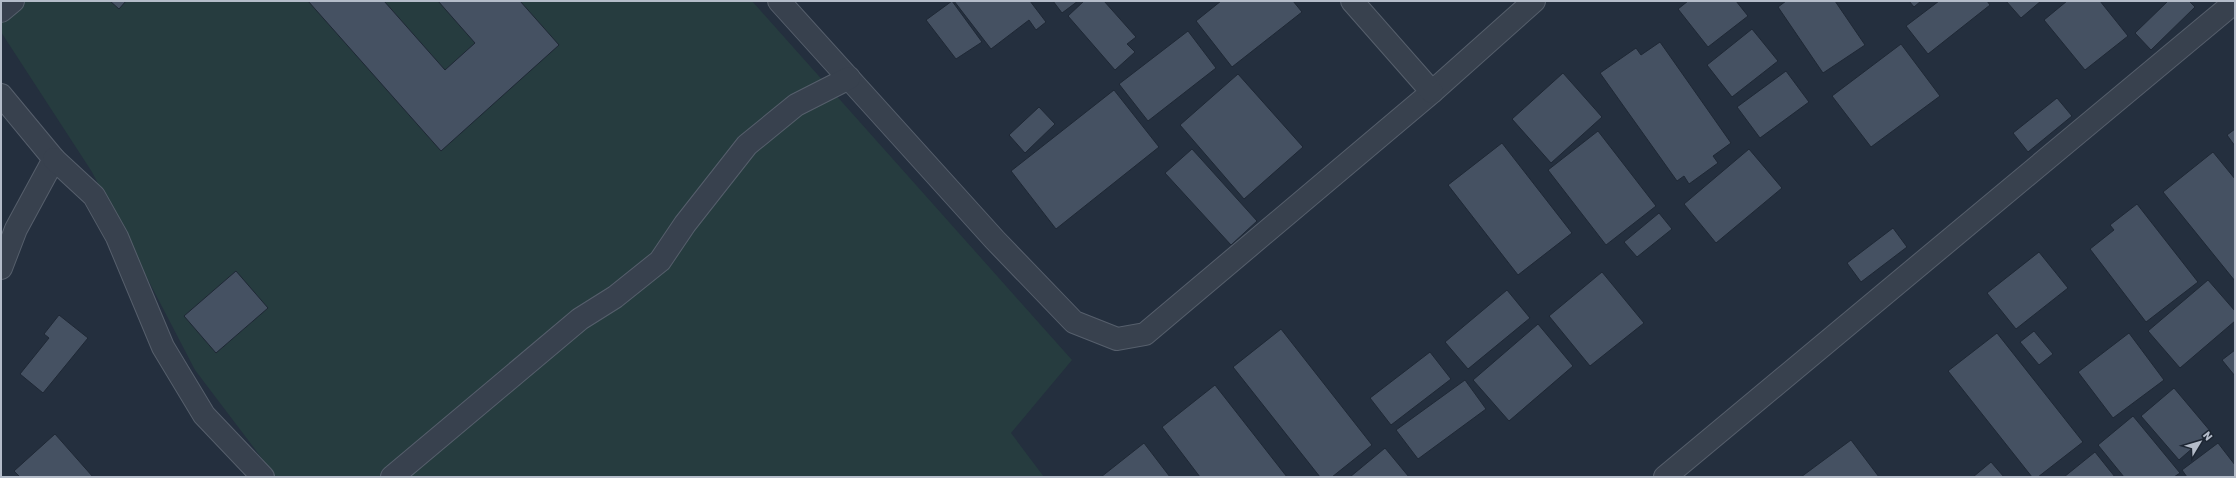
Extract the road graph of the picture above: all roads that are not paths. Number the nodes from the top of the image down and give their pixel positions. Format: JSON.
{"nodes":[{"id":1,"x":13,"y":1,"type":"edge"},
{"id":2,"x":779,"y":1,"type":"edge"},
{"id":3,"x":1352,"y":1,"type":"edge"},
{"id":4,"x":1534,"y":1,"type":"edge"},
{"id":5,"x":2235,"y":2,"type":"edge"},
{"id":6,"x":1,"y":11,"type":"edge"},
{"id":7,"x":849,"y":78,"type":"junction"},
{"id":8,"x":1432,"y":92,"type":"junction"},
{"id":9,"x":1,"y":94,"type":"edge"},
{"id":10,"x":54,"y":160,"type":"junction"},
{"id":11,"x":1,"y":268,"type":"edge"},
{"id":12,"x":263,"y":477,"type":"edge"},
{"id":13,"x":392,"y":477,"type":"edge"},
{"id":14,"x":1665,"y":477,"type":"edge"}],
"edges":[{"from":1,"to":6,"type":"street"},
{"from":2,"to":7,"type":"street"},
{"from":3,"to":8,"type":"street"},
{"from":4,"to":8,"type":"street"},
{"from":5,"to":14,"type":"street"},
{"from":7,"to":8,"type":"street"},
{"from":7,"to":13,"type":"street"},
{"from":9,"to":10,"type":"street"},
{"from":10,"to":11,"type":"street"},
{"from":10,"to":12,"type":"street"}]}
